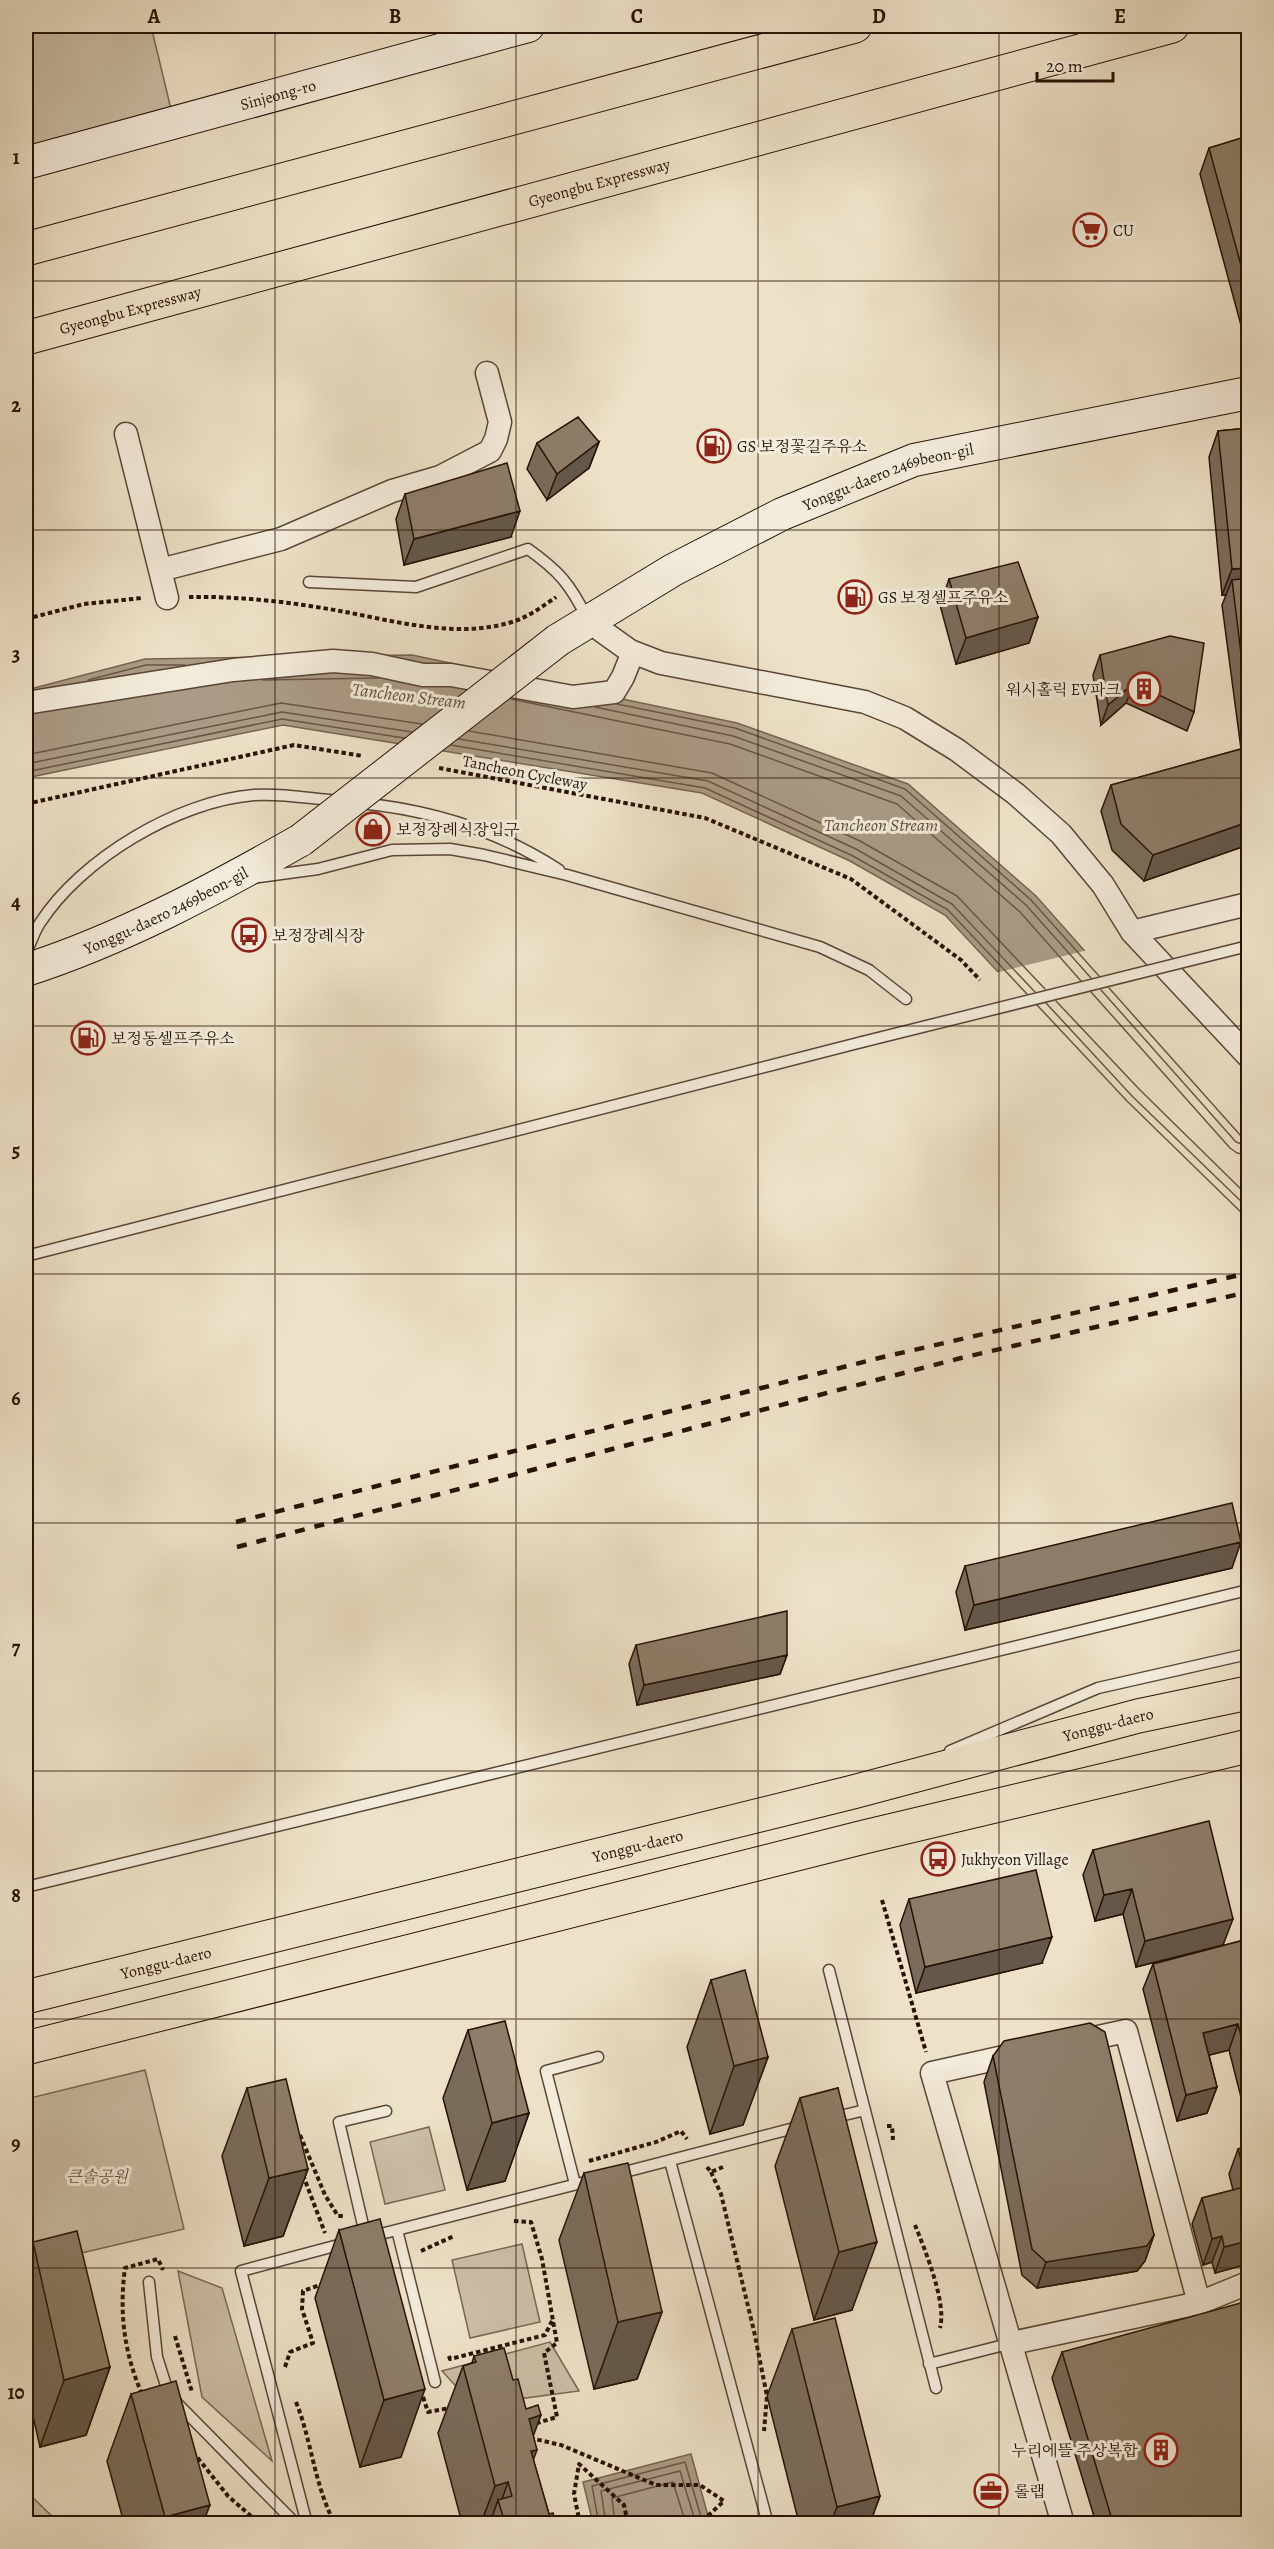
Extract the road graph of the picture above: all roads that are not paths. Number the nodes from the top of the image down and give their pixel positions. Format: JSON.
{"nodes":[{"id":1,"x":528,"y":26,"type":"edge"},
{"id":2,"x":855,"y":26,"type":"edge"},
{"id":3,"x":1172,"y":26,"type":"edge"},
{"id":4,"x":26,"y":163,"type":"edge"},
{"id":5,"x":26,"y":249,"type":"edge"},
{"id":6,"x":26,"y":338,"type":"edge"},
{"id":7,"x":487,"y":373,"type":"dead end"},
{"id":8,"x":1248,"y":393,"type":"edge"},
{"id":9,"x":126,"y":434,"type":"dead end"},
{"id":10,"x":160,"y":570,"type":"junction"},
{"id":11,"x":309,"y":582,"type":"dead end"},
{"id":12,"x":167,"y":598,"type":"road end"},
{"id":13,"x":588,"y":621,"type":"junction"},
{"id":14,"x":633,"y":652,"type":"junction"},
{"id":15,"x":26,"y":703,"type":"edge"},
{"id":16,"x":567,"y":875,"type":"junction"},
{"id":17,"x":232,"y":880,"type":"junction"},
{"id":18,"x":1248,"y":904,"type":"edge"},
{"id":19,"x":1132,"y":932,"type":"junction"},
{"id":20,"x":1248,"y":946,"type":"edge"},
{"id":21,"x":26,"y":952,"type":"edge"},
{"id":22,"x":26,"y":970,"type":"edge"},
{"id":23,"x":906,"y":999,"type":"dead end"},
{"id":24,"x":1248,"y":1056,"type":"edge"},
{"id":25,"x":26,"y":1256,"type":"edge"},
{"id":26,"x":1248,"y":1590,"type":"edge"},
{"id":27,"x":1248,"y":1654,"type":"edge"},
{"id":28,"x":1248,"y":1693,"type":"edge"},
{"id":29,"x":1248,"y":1746,"type":"edge"},
{"id":30,"x":853,"y":1792,"type":"junction"},
{"id":31,"x":26,"y":1887,"type":"edge"},
{"id":32,"x":829,"y":1971,"type":"dead end"},
{"id":33,"x":26,"y":1997,"type":"edge"},
{"id":34,"x":26,"y":2048,"type":"edge"},
{"id":35,"x":598,"y":2057,"type":"dead end"},
{"id":36,"x":865,"y":2110,"type":"junction"},
{"id":37,"x":386,"y":2111,"type":"dead end"},
{"id":38,"x":819,"y":2122,"type":"edge"},
{"id":39,"x":808,"y":2125,"type":"edge"},
{"id":40,"x":670,"y":2161,"type":"junction"},
{"id":41,"x":575,"y":2184,"type":"junction"},
{"id":42,"x":397,"y":2230,"type":"junction"},
{"id":43,"x":366,"y":2238,"type":"junction"},
{"id":44,"x":149,"y":2282,"type":"dead end"},
{"id":45,"x":1248,"y":2283,"type":"edge"},
{"id":46,"x":1199,"y":2303,"type":"junction"},
{"id":47,"x":1012,"y":2343,"type":"junction"},
{"id":48,"x":929,"y":2364,"type":"junction"},
{"id":49,"x":435,"y":2382,"type":"dead end"},
{"id":50,"x":936,"y":2388,"type":"dead end"},
{"id":51,"x":296,"y":2523,"type":"edge"},
{"id":52,"x":307,"y":2523,"type":"edge"},
{"id":53,"x":768,"y":2523,"type":"edge"},
{"id":54,"x":1063,"y":2523,"type":"edge"}],
"edges":[{"from":1,"to":4,"type":"street","name":"Sinjeong-ro"},
{"from":2,"to":5,"type":"main road"},
{"from":3,"to":6,"type":"main road","name":"Gyeongbu Expressway"},
{"from":7,"to":10,"type":"street"},
{"from":8,"to":13,"type":"street","name":"Yonggu-daero 2469beon-gil"},
{"from":9,"to":10,"type":"street"},
{"from":10,"to":12,"type":"street"},
{"from":11,"to":13,"type":"lane"},
{"from":13,"to":14,"type":"street"},
{"from":13,"to":17,"type":"street","name":"Yonggu-daero 2469beon-gil","bridge":true},
{"from":14,"to":15,"type":"street"},
{"from":14,"to":19,"type":"street"},
{"from":16,"to":17,"type":"lane"},
{"from":16,"to":21,"type":"lane"},
{"from":16,"to":23,"type":"lane"},
{"from":17,"to":22,"type":"street","name":"Yonggu-daero 2469beon-gil"},
{"from":18,"to":19,"type":"street"},
{"from":19,"to":24,"type":"street"},
{"from":20,"to":25,"type":"lane","bridge":true},
{"from":26,"to":31,"type":"lane"},
{"from":27,"to":30,"type":"lane"},
{"from":28,"to":30,"type":"main road","name":"Yonggu-daero"},
{"from":29,"to":34,"type":"main road"},
{"from":30,"to":33,"type":"main road","name":"Yonggu-daero"},
{"from":32,"to":36,"type":"lane"},
{"from":35,"to":41,"type":"lane"},
{"from":36,"to":38,"type":"lane"},
{"from":36,"to":48,"type":"lane"},
{"from":37,"to":43,"type":"lane"},
{"from":39,"to":40,"type":"lane"},
{"from":40,"to":41,"type":"lane"},
{"from":40,"to":53,"type":"lane"},
{"from":41,"to":42,"type":"lane"},
{"from":42,"to":43,"type":"lane"},
{"from":42,"to":49,"type":"lane"},
{"from":43,"to":52,"type":"lane"},
{"from":44,"to":51,"type":"lane"},
{"from":45,"to":46,"type":"street"},
{"from":46,"to":47,"type":"street"},
{"from":46,"to":47,"type":"street"},
{"from":47,"to":48,"type":"lane"},
{"from":47,"to":54,"type":"street"},
{"from":48,"to":50,"type":"lane"}]}
